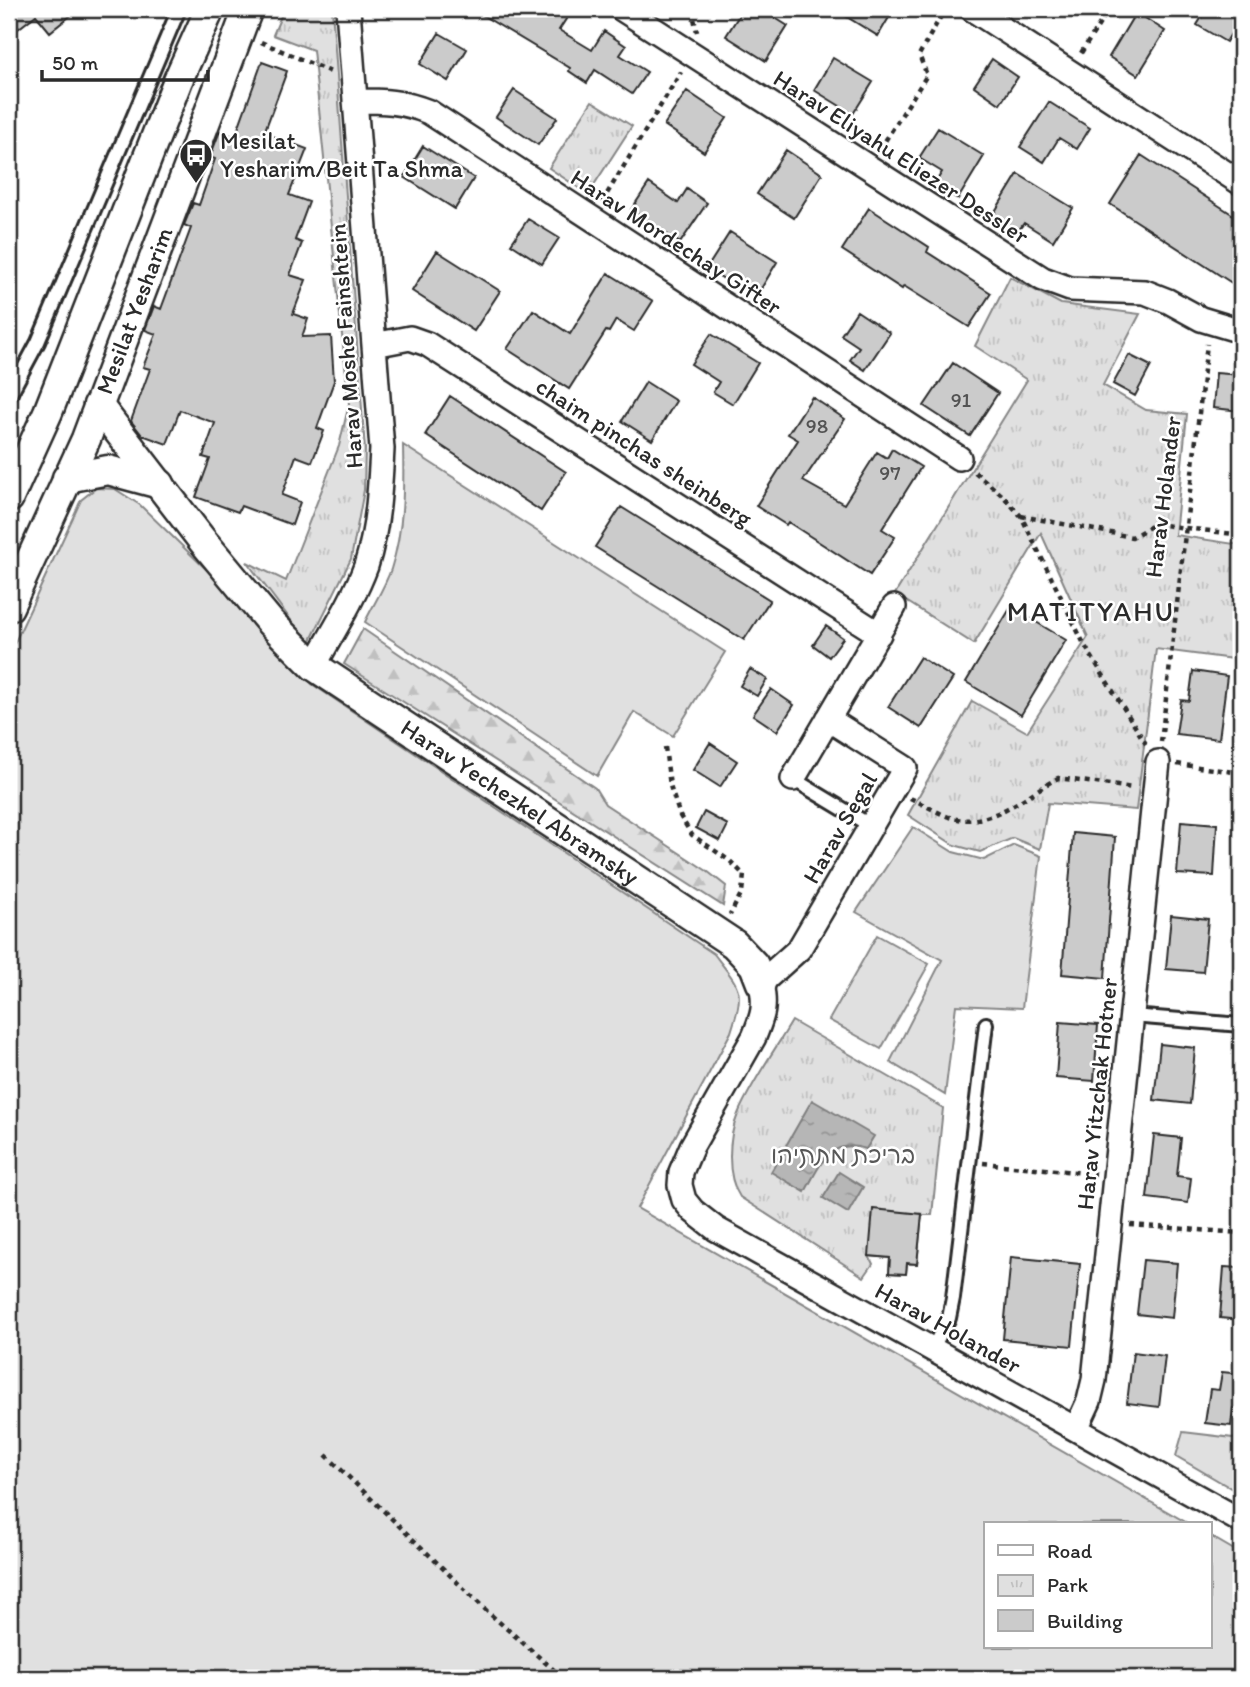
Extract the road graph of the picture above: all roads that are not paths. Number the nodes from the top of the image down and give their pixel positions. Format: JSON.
{"nodes":[{"id":1,"x":179,"y":9,"type":"edge"},
{"id":2,"x":211,"y":9,"type":"edge"},
{"id":3,"x":348,"y":9,"type":"edge"},
{"id":4,"x":622,"y":9,"type":"edge"},
{"id":5,"x":972,"y":9,"type":"edge"},
{"id":6,"x":243,"y":20,"type":"edge"},
{"id":7,"x":354,"y":91,"type":"junction"},
{"id":8,"x":1241,"y":183,"type":"edge"},
{"id":9,"x":1241,"y":331,"type":"edge"},
{"id":10,"x":374,"y":345,"type":"junction"},
{"id":11,"x":9,"y":396,"type":"edge"},
{"id":12,"x":98,"y":405,"type":"junction"},
{"id":13,"x":959,"y":458,"type":"road end"},
{"id":14,"x":67,"y":478,"type":"junction"},
{"id":15,"x":160,"y":484,"type":"junction"},
{"id":16,"x":9,"y":498,"type":"edge"},
{"id":17,"x":9,"y":607,"type":"edge"},
{"id":18,"x":894,"y":607,"type":"dead end"},
{"id":19,"x":879,"y":634,"type":"junction"},
{"id":20,"x":314,"y":666,"type":"junction"},
{"id":21,"x":828,"y":719,"type":"junction"},
{"id":22,"x":1158,"y":762,"type":"road end"},
{"id":23,"x":793,"y":779,"type":"joint"},
{"id":24,"x":871,"y":826,"type":"junction"},
{"id":25,"x":761,"y":983,"type":"junction"},
{"id":26,"x":1132,"y":1016,"type":"junction"},
{"id":27,"x":986,"y":1024,"type":"dead end"},
{"id":28,"x":1241,"y":1025,"type":"edge"},
{"id":29,"x":932,"y":1349,"type":"junction"},
{"id":30,"x":1076,"y":1429,"type":"junction"},
{"id":31,"x":1241,"y":1521,"type":"edge"}],
"edges":[{"from":1,"to":11,"type":"lane"},
{"from":2,"to":16,"type":"street","name":"Mesilat Yesharim"},
{"from":3,"to":7,"type":"street","name":"Harav Moshe Fainshtein"},
{"from":4,"to":9,"type":"street","name":"Harav Eliyahu Eliezer Dessler"},
{"from":5,"to":8,"type":"street"},
{"from":6,"to":12,"type":"street","name":"Mesilat Yesharim"},
{"from":7,"to":10,"type":"street","name":"Harav Moshe Fainshtein"},
{"from":7,"to":13,"type":"street","name":"Harav Mordechay Gifter"},
{"from":10,"to":19,"type":"street","name":"chaim pinchas sheinberg"},
{"from":10,"to":20,"type":"street","name":"Harav Moshe Fainshtein"},
{"from":12,"to":14,"type":"street","name":"Mesilat Yesharim"},
{"from":12,"to":15,"type":"street","name":"Harav Yechezkel Abramsky"},
{"from":14,"to":15,"type":"street"},
{"from":14,"to":17,"type":"street","name":"Mesilat Yesharim"},
{"from":15,"to":20,"type":"street","name":"Harav Yechezkel Abramsky"},
{"from":18,"to":19,"type":"street"},
{"from":19,"to":21,"type":"street"},
{"from":20,"to":25,"type":"street","name":"Harav Yechezkel Abramsky"},
{"from":21,"to":23,"type":"street"},
{"from":21,"to":24,"type":"street","name":"Harav Segal"},
{"from":22,"to":26,"type":"street","name":"Harav Yitzchak Hotner"},
{"from":23,"to":24,"type":"lane"},
{"from":24,"to":25,"type":"street","name":"Harav Segal"},
{"from":25,"to":29,"type":"street","name":"Harav Holander"},
{"from":26,"to":28,"type":"lane"},
{"from":26,"to":30,"type":"street","name":"Harav Yitzchak Hotner"},
{"from":27,"to":29,"type":"lane"},
{"from":29,"to":30,"type":"street","name":"Harav Holander"},
{"from":30,"to":31,"type":"street","name":"Harav Holander"}]}
